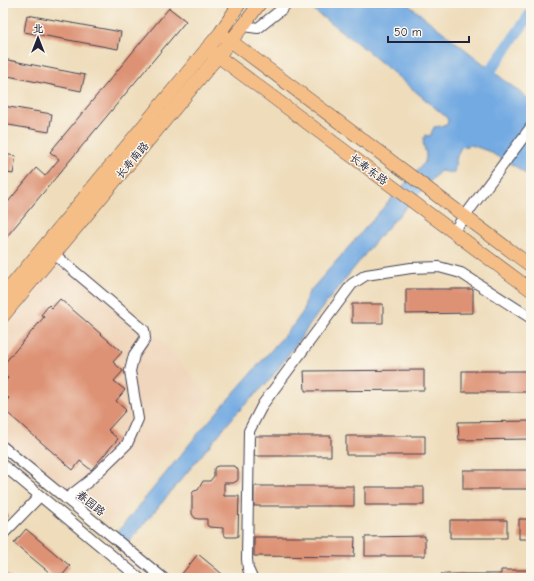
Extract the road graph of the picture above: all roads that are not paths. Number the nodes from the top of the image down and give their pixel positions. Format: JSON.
{"nodes":[{"id":1,"x":240,"y":3,"type":"edge"},
{"id":2,"x":260,"y":3,"type":"edge"},
{"id":3,"x":285,"y":6,"type":"edge"},
{"id":4,"x":231,"y":9,"type":"edge"},
{"id":5,"x":243,"y":26,"type":"junction"},
{"id":6,"x":220,"y":33,"type":"junction"},
{"id":7,"x":231,"y":42,"type":"junction"},
{"id":8,"x":207,"y":48,"type":"junction"},
{"id":9,"x":218,"y":56,"type":"junction"},
{"id":10,"x":531,"y":127,"type":"edge"},
{"id":11,"x":465,"y":217,"type":"junction"},
{"id":12,"x":453,"y":232,"type":"junction"},
{"id":13,"x":54,"y":254,"type":"junction"},
{"id":14,"x":531,"y":266,"type":"edge"},
{"id":15,"x":531,"y":290,"type":"edge"},
{"id":16,"x":3,"y":296,"type":"edge"},
{"id":17,"x":3,"y":316,"type":"edge"},
{"id":18,"x":531,"y":318,"type":"edge"},
{"id":19,"x":3,"y":447,"type":"edge"},
{"id":20,"x":3,"y":465,"type":"edge"},
{"id":21,"x":40,"y":496,"type":"junction"},
{"id":22,"x":66,"y":499,"type":"junction"},
{"id":23,"x":3,"y":534,"type":"edge"},
{"id":24,"x":139,"y":578,"type":"edge"},
{"id":25,"x":163,"y":578,"type":"edge"},
{"id":26,"x":252,"y":578,"type":"edge"}],
"edges":[{"from":1,"to":4,"type":"main road","name":"长寿南路"},
{"from":2,"to":5,"type":"main road","name":"长寿南路"},
{"from":3,"to":5,"type":"street"},
{"from":4,"to":6,"type":"main road","name":"长寿南路"},
{"from":5,"to":7,"type":"main road","name":"长寿南路"},
{"from":6,"to":7,"type":"main road","name":"长寿东路"},
{"from":6,"to":8,"type":"main road","name":"长寿南路"},
{"from":7,"to":9,"type":"main road","name":"长寿南路"},
{"from":7,"to":11,"type":"main road","name":"长寿东路"},
{"from":8,"to":9,"type":"main road","name":"长寿东路"},
{"from":8,"to":16,"type":"main road","name":"长寿南路"},
{"from":9,"to":12,"type":"main road","name":"长寿东路"},
{"from":9,"to":13,"type":"main road","name":"长寿南路"},
{"from":10,"to":11,"type":"street"},
{"from":11,"to":12,"type":"street"},
{"from":11,"to":14,"type":"main road","name":"长寿东路"},
{"from":12,"to":15,"type":"main road","name":"长寿东路"},
{"from":13,"to":17,"type":"main road","name":"长寿南路"},
{"from":13,"to":22,"type":"street"},
{"from":18,"to":26,"type":"street"},
{"from":19,"to":22,"type":"street","name":"春园路"},
{"from":20,"to":21,"type":"street"},
{"from":21,"to":23,"type":"street"},
{"from":21,"to":24,"type":"street"},
{"from":22,"to":25,"type":"street","name":"春园路"}]}
